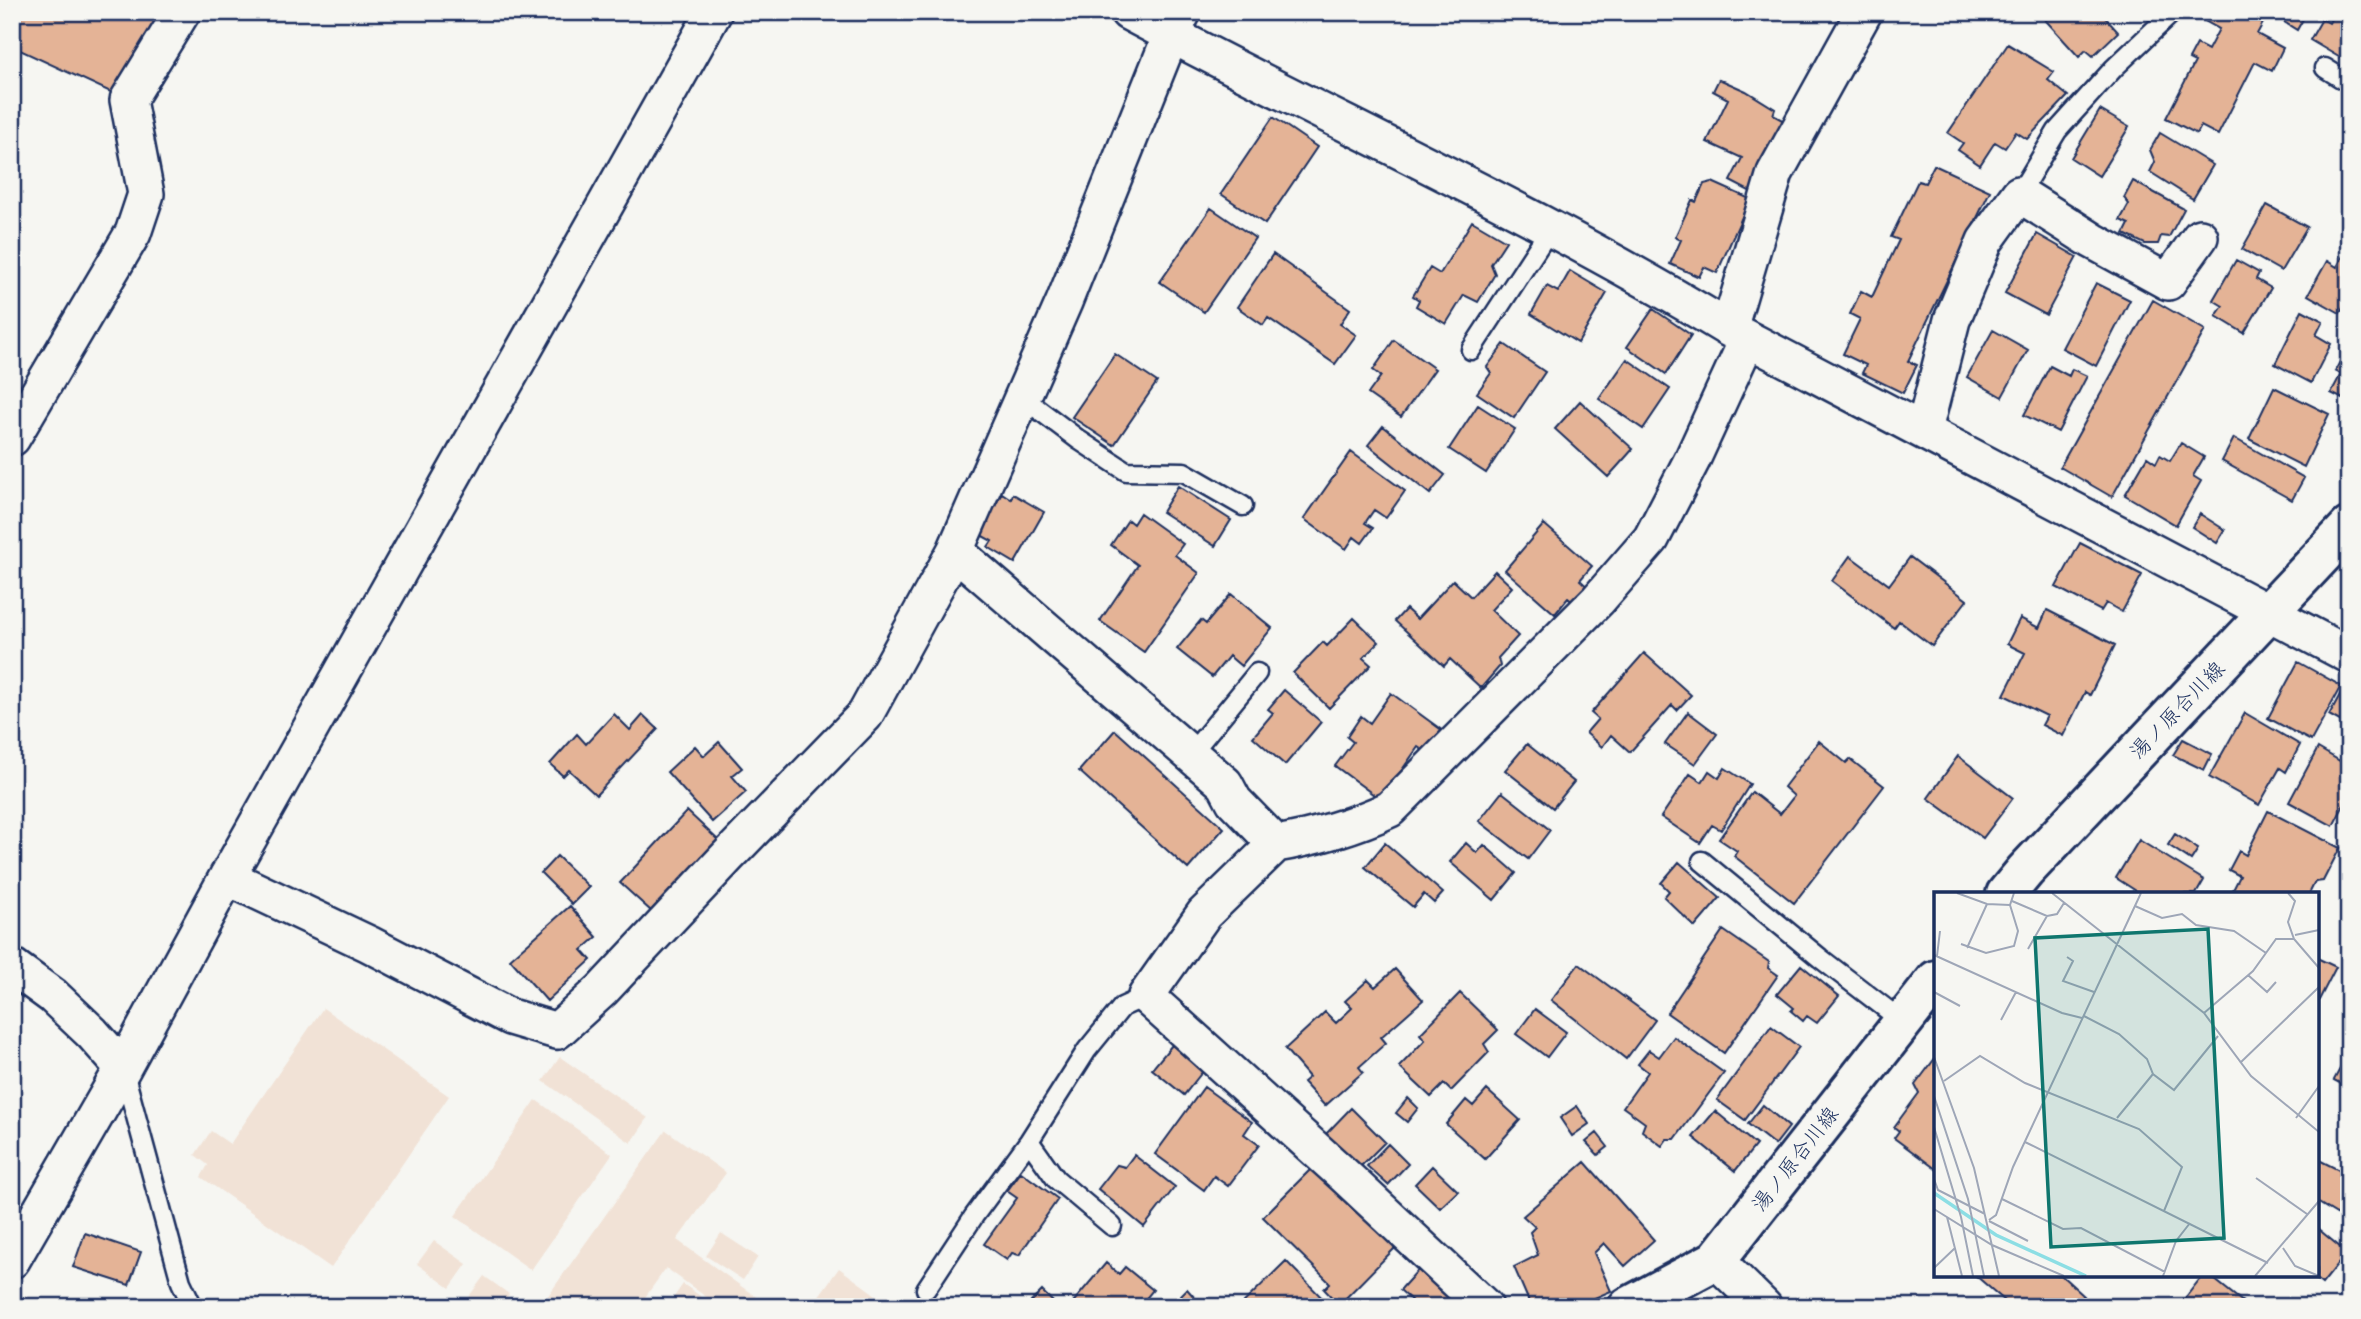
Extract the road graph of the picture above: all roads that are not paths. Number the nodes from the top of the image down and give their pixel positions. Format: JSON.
{"nodes":[{"id":1,"x":182,"y":12,"type":"edge"},
{"id":2,"x":713,"y":12,"type":"edge"},
{"id":3,"x":1128,"y":12,"type":"edge"},
{"id":4,"x":1864,"y":12,"type":"edge"},
{"id":5,"x":2172,"y":12,"type":"edge"},
{"id":6,"x":1177,"y":24,"type":"edge"},
{"id":7,"x":2325,"y":68,"type":"dead end"},
{"id":8,"x":2349,"y":83,"type":"edge"},
{"id":9,"x":2019,"y":194,"type":"junction"},
{"id":10,"x":1550,"y":229,"type":"junction"},
{"id":11,"x":2200,"y":237,"type":"dead end"},
{"id":12,"x":1736,"y":338,"type":"junction"},
{"id":13,"x":1471,"y":350,"type":"dead end"},
{"id":14,"x":1022,"y":397,"type":"junction"},
{"id":15,"x":1924,"y":430,"type":"junction"},
{"id":16,"x":12,"y":438,"type":"edge"},
{"id":17,"x":1243,"y":506,"type":"dead end"},
{"id":18,"x":2349,"y":527,"type":"edge"},
{"id":19,"x":955,"y":551,"type":"junction"},
{"id":20,"x":2269,"y":614,"type":"junction"},
{"id":21,"x":2349,"y":655,"type":"edge"},
{"id":22,"x":1257,"y":673,"type":"dead end"},
{"id":23,"x":1189,"y":755,"type":"junction"},
{"id":24,"x":1276,"y":844,"type":"junction"},
{"id":25,"x":1702,"y":861,"type":"dead end"},
{"id":26,"x":227,"y":877,"type":"junction"},
{"id":27,"x":2008,"y":892,"type":"edge"},
{"id":28,"x":12,"y":966,"type":"edge"},
{"id":29,"x":1934,"y":982,"type":"edge"},
{"id":30,"x":1146,"y":996,"type":"junction"},
{"id":31,"x":1902,"y":1021,"type":"junction"},
{"id":32,"x":123,"y":1068,"type":"junction"},
{"id":33,"x":1029,"y":1142,"type":"junction"},
{"id":34,"x":1112,"y":1226,"type":"dead end"},
{"id":35,"x":12,"y":1260,"type":"edge"},
{"id":36,"x":1716,"y":1260,"type":"junction"},
{"id":37,"x":926,"y":1289,"type":"dead end"},
{"id":38,"x":193,"y":1307,"type":"edge"},
{"id":39,"x":1485,"y":1307,"type":"edge"},
{"id":40,"x":1629,"y":1307,"type":"edge"},
{"id":41,"x":1764,"y":1307,"type":"edge"}],
"edges":[{"from":1,"to":16,"type":"street"},
{"from":2,"to":26,"type":"street"},
{"from":3,"to":6,"type":"street"},
{"from":4,"to":12,"type":"street"},
{"from":5,"to":9,"type":"lane"},
{"from":6,"to":10,"type":"street"},
{"from":6,"to":14,"type":"street"},
{"from":7,"to":8,"type":"lane"},
{"from":9,"to":11,"type":"street"},
{"from":9,"to":15,"type":"street"},
{"from":10,"to":12,"type":"street"},
{"from":10,"to":13,"type":"lane"},
{"from":12,"to":15,"type":"street"},
{"from":12,"to":24,"type":"street"},
{"from":14,"to":17,"type":"lane"},
{"from":14,"to":19,"type":"street"},
{"from":15,"to":20,"type":"street"},
{"from":18,"to":20,"type":"main road","name":"湯ノ原合川線"},
{"from":19,"to":23,"type":"street"},
{"from":19,"to":26,"type":"street"},
{"from":20,"to":21,"type":"street"},
{"from":20,"to":27,"type":"main road","name":"湯ノ原合川線"},
{"from":22,"to":23,"type":"lane"},
{"from":23,"to":24,"type":"street"},
{"from":24,"to":30,"type":"street"},
{"from":25,"to":31,"type":"lane"},
{"from":26,"to":32,"type":"street"},
{"from":28,"to":32,"type":"street"},
{"from":29,"to":31,"type":"main road","name":"湯ノ原合川線"},
{"from":30,"to":33,"type":"lane"},
{"from":30,"to":39,"type":"street"},
{"from":31,"to":36,"type":"main road","name":"湯ノ原合川線"},
{"from":32,"to":35,"type":"street"},
{"from":32,"to":38,"type":"lane"},
{"from":33,"to":34,"type":"lane"},
{"from":33,"to":37,"type":"lane"},
{"from":36,"to":40,"type":"main road","name":"湯ノ原合川線"},
{"from":36,"to":41,"type":"street"}]}
